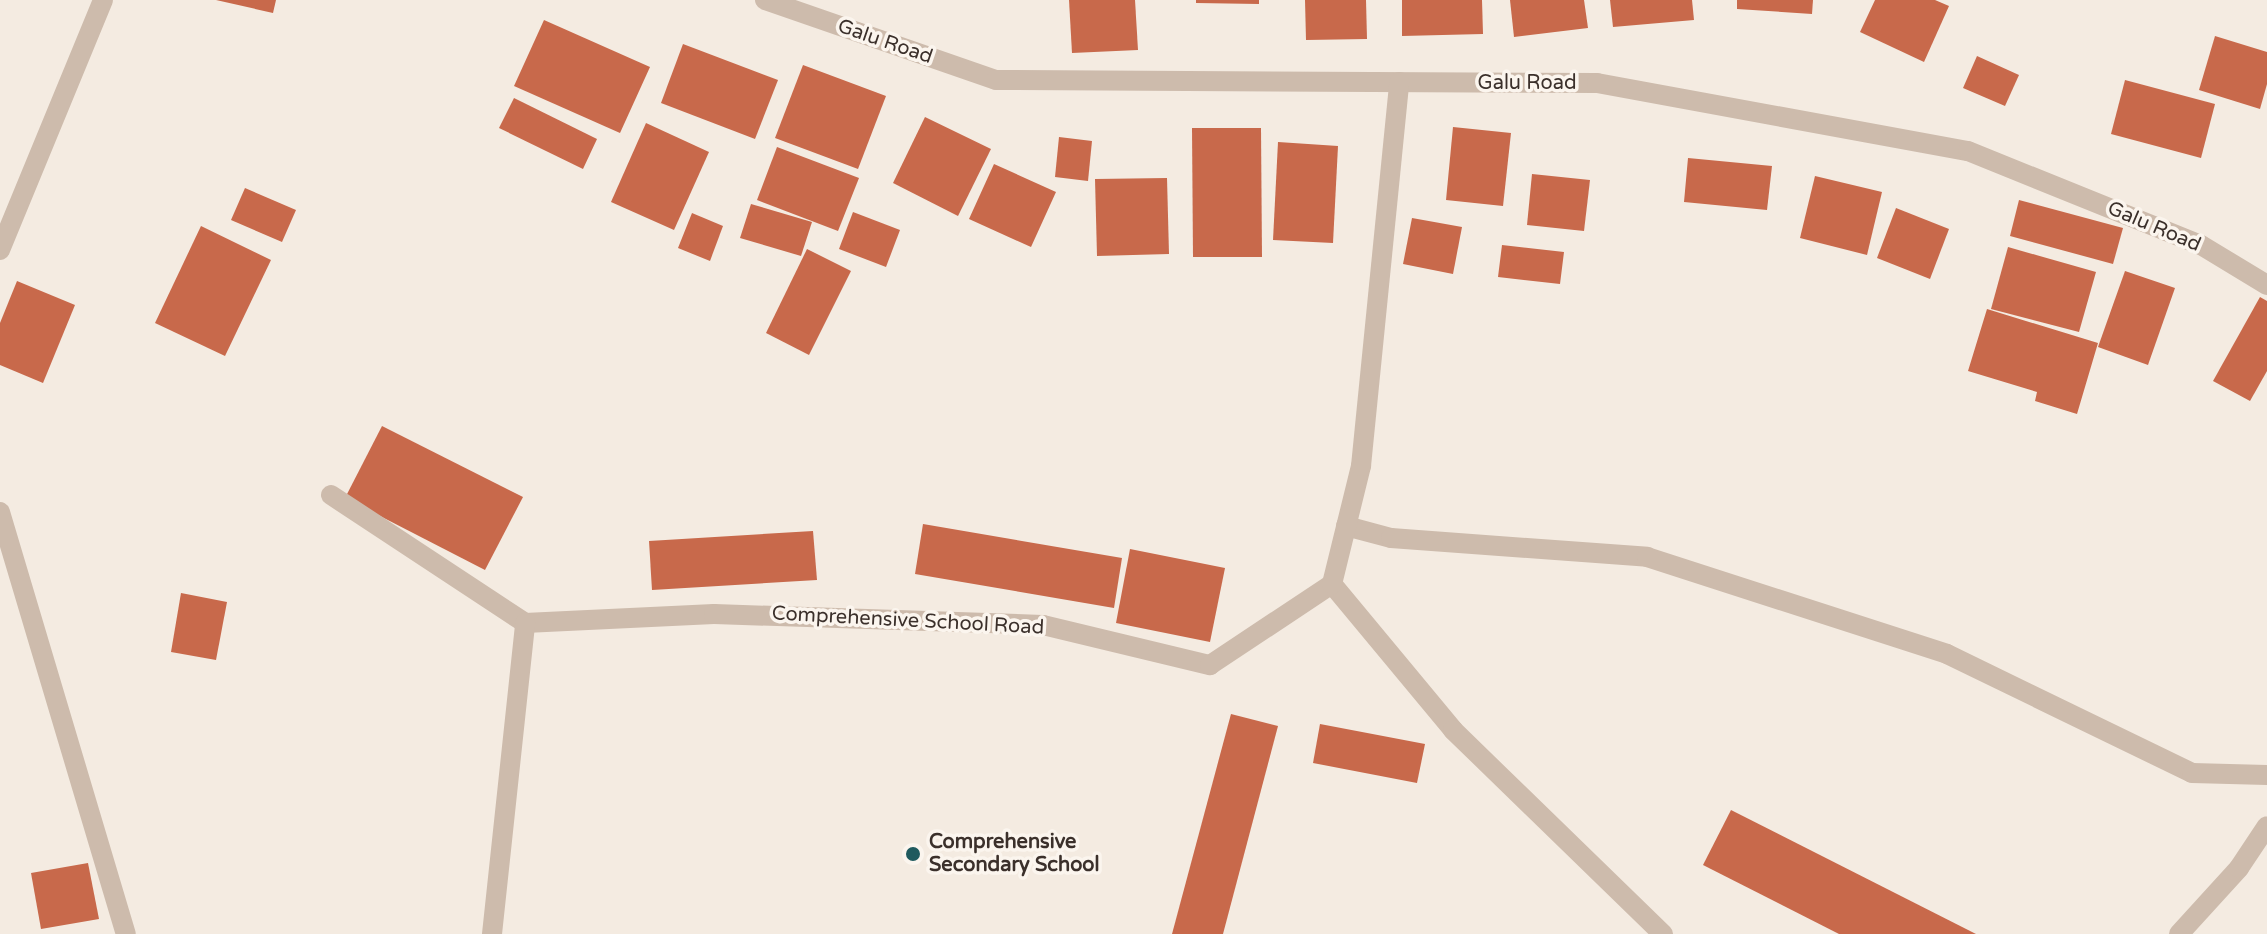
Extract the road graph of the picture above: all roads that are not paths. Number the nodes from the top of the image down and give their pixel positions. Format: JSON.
{"nodes":[{"id":1,"x":103,"y":0,"type":"edge"},
{"id":2,"x":765,"y":0,"type":"edge"},
{"id":3,"x":1399,"y":82,"type":"junction"},
{"id":4,"x":0,"y":250,"type":"edge"},
{"id":5,"x":2267,"y":285,"type":"edge"},
{"id":6,"x":331,"y":495,"type":"dead end"},
{"id":7,"x":0,"y":512,"type":"edge"},
{"id":8,"x":1346,"y":526,"type":"junction"},
{"id":9,"x":1332,"y":584,"type":"junction"},
{"id":10,"x":525,"y":623,"type":"junction"},
{"id":11,"x":2267,"y":775,"type":"edge"},
{"id":12,"x":2267,"y":826,"type":"edge"},
{"id":13,"x":126,"y":934,"type":"edge"},
{"id":14,"x":492,"y":934,"type":"edge"},
{"id":15,"x":1663,"y":934,"type":"edge"},
{"id":16,"x":2179,"y":934,"type":"edge"}],
"edges":[{"from":1,"to":4,"type":"street"},
{"from":2,"to":3,"type":"street","name":"Galu Road"},
{"from":3,"to":5,"type":"street","name":"Galu Road"},
{"from":3,"to":8,"type":"street"},
{"from":6,"to":10,"type":"street"},
{"from":7,"to":13,"type":"street"},
{"from":8,"to":9,"type":"street"},
{"from":8,"to":11,"type":"street"},
{"from":9,"to":10,"type":"street","name":"Comprehensive School Road"},
{"from":9,"to":15,"type":"street"},
{"from":10,"to":14,"type":"street"},
{"from":12,"to":16,"type":"street"}]}
